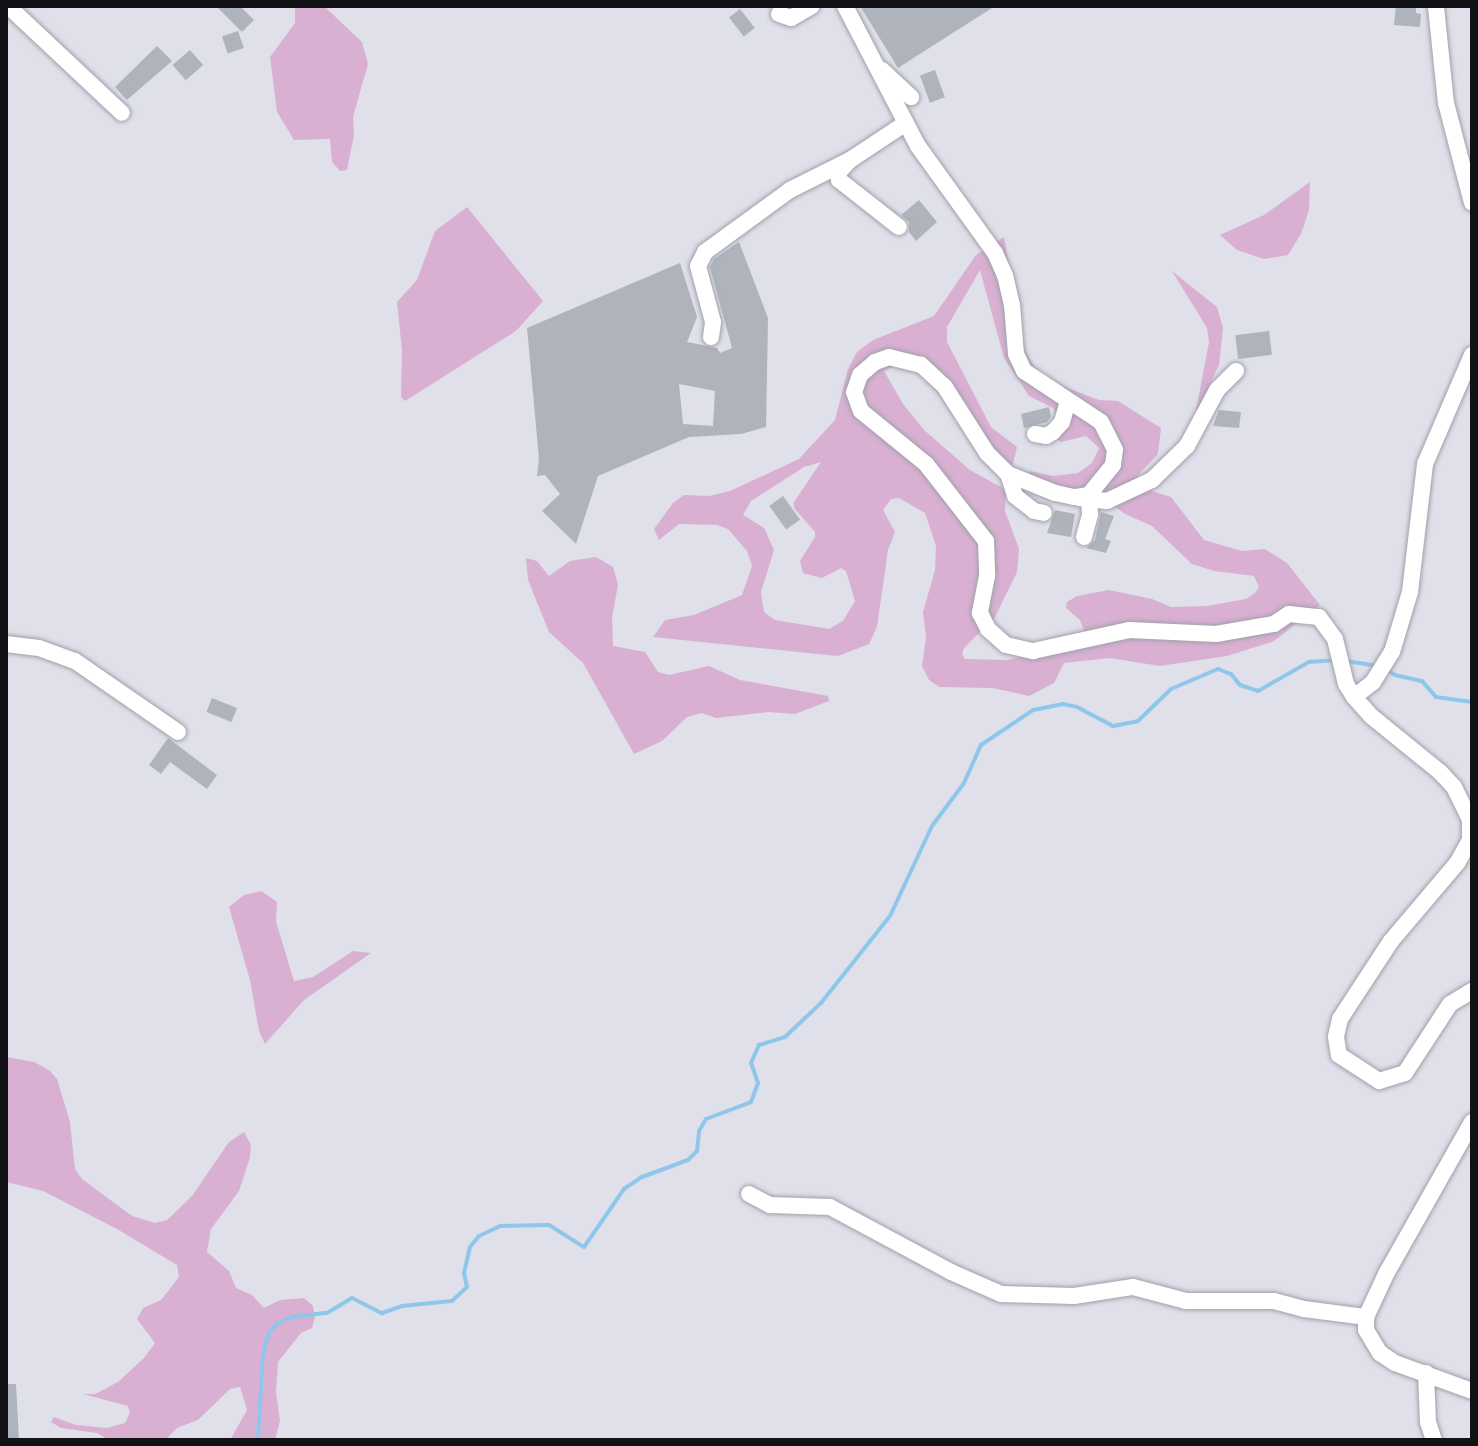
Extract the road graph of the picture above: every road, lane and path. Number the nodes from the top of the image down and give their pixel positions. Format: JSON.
{"nodes":[{"id":1,"x":8,"y":6,"type":"edge"},
{"id":2,"x":812,"y":6,"type":"edge"},
{"id":3,"x":845,"y":6,"type":"edge"},
{"id":4,"x":1436,"y":7,"type":"edge"},
{"id":5,"x":779,"y":14,"type":"dead end"},
{"id":6,"x":877,"y":67,"type":"junction"},
{"id":7,"x":911,"y":97,"type":"dead end"},
{"id":8,"x":122,"y":113,"type":"dead end"},
{"id":9,"x":906,"y":123,"type":"junction"},
{"id":10,"x":850,"y":160,"type":"junction"},
{"id":11,"x":1472,"y":203,"type":"edge"},
{"id":12,"x":899,"y":227,"type":"dead end"},
{"id":13,"x":711,"y":337,"type":"dead end"},
{"id":14,"x":1472,"y":355,"type":"edge"},
{"id":15,"x":1236,"y":371,"type":"dead end"},
{"id":16,"x":1068,"y":401,"type":"junction"},
{"id":17,"x":1035,"y":434,"type":"dead end"},
{"id":18,"x":1008,"y":474,"type":"junction"},
{"id":19,"x":1081,"y":499,"type":"junction"},
{"id":20,"x":1044,"y":513,"type":"dead end"},
{"id":21,"x":1084,"y":537,"type":"dead end"},
{"id":22,"x":6,"y":644,"type":"edge"},
{"id":23,"x":1354,"y":697,"type":"junction"},
{"id":24,"x":178,"y":732,"type":"dead end"},
{"id":25,"x":1472,"y":991,"type":"edge"},
{"id":26,"x":1472,"y":1122,"type":"edge"},
{"id":27,"x":749,"y":1194,"type":"dead end"},
{"id":28,"x":1366,"y":1317,"type":"junction"},
{"id":29,"x":1426,"y":1373,"type":"junction"},
{"id":30,"x":1472,"y":1391,"type":"edge"},
{"id":31,"x":1434,"y":1440,"type":"edge"}],
"edges":[{"from":1,"to":8,"type":"street"},
{"from":2,"to":5,"type":"street"},
{"from":3,"to":6,"type":"street"},
{"from":4,"to":11,"type":"street"},
{"from":6,"to":7,"type":"street"},
{"from":6,"to":9,"type":"street"},
{"from":9,"to":10,"type":"street"},
{"from":9,"to":16,"type":"street"},
{"from":10,"to":12,"type":"street"},
{"from":10,"to":13,"type":"street"},
{"from":14,"to":23,"type":"street"},
{"from":15,"to":19,"type":"street"},
{"from":16,"to":17,"type":"street"},
{"from":16,"to":19,"type":"street"},
{"from":18,"to":19,"type":"street"},
{"from":18,"to":20,"type":"street"},
{"from":18,"to":23,"type":"street"},
{"from":19,"to":21,"type":"street"},
{"from":22,"to":24,"type":"street"},
{"from":23,"to":25,"type":"street"},
{"from":26,"to":28,"type":"street"},
{"from":27,"to":28,"type":"street"},
{"from":28,"to":29,"type":"street"},
{"from":29,"to":30,"type":"street"},
{"from":29,"to":31,"type":"street"}]}
